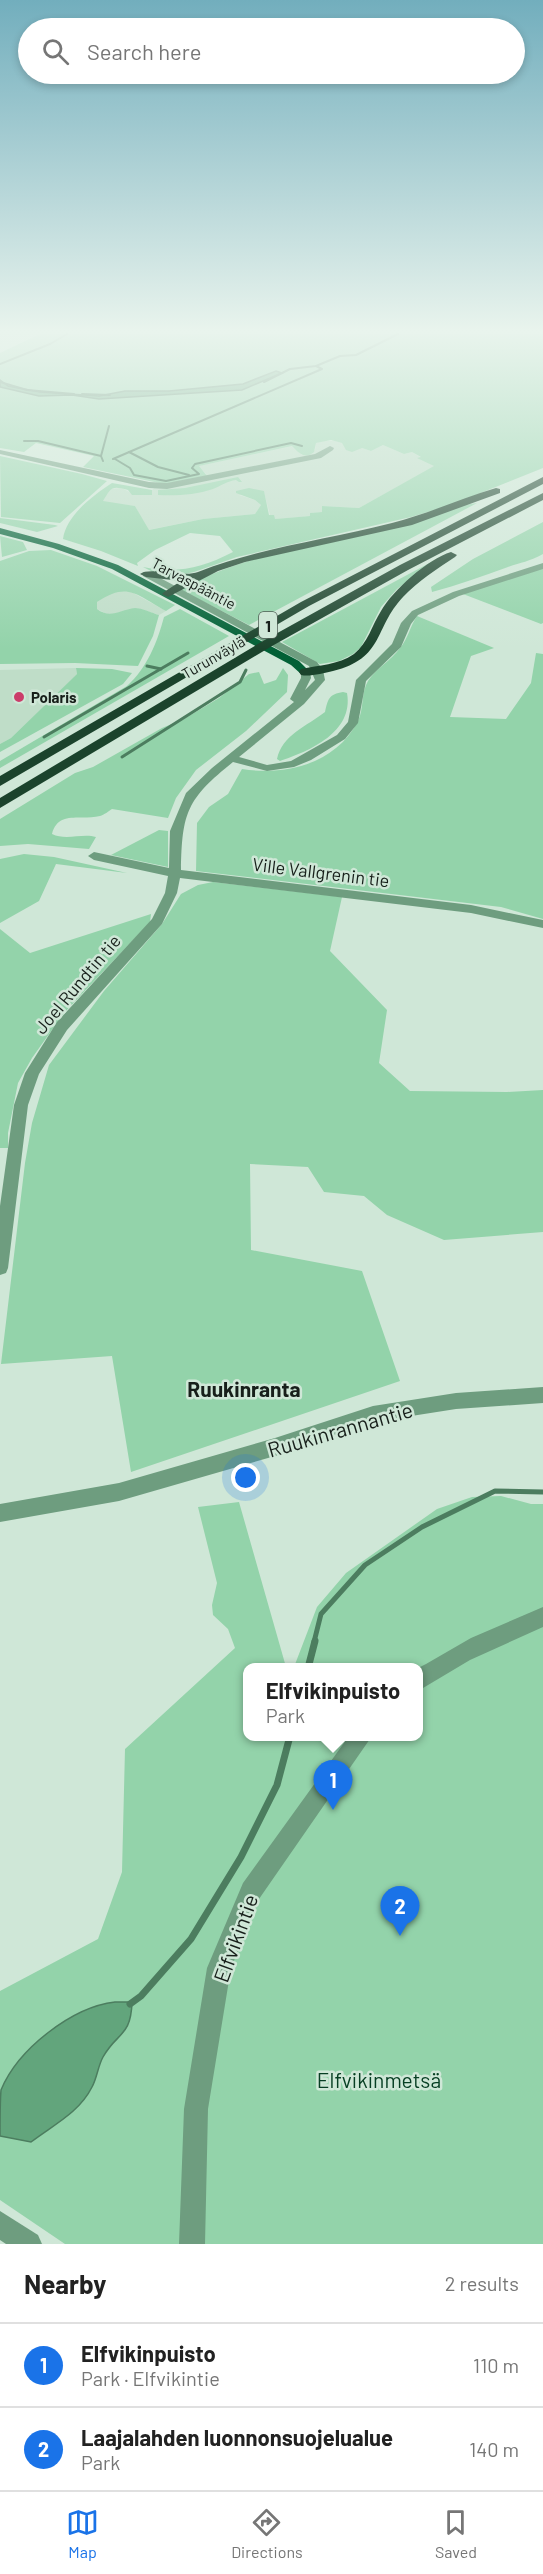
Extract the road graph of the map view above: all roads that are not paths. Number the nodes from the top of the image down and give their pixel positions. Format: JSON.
{"nodes":[{"id":1,"x":330,"y":448,"type":"dead end"},
{"id":2,"x":0,"y":452,"type":"edge"},
{"id":3,"x":543,"y":474,"type":"edge"},
{"id":4,"x":543,"y":480,"type":"edge"},
{"id":5,"x":543,"y":496,"type":"edge"},
{"id":6,"x":531,"y":502,"type":"junction"},
{"id":7,"x":0,"y":525,"type":"edge"},
{"id":8,"x":0,"y":531,"type":"edge"},
{"id":9,"x":32,"y":536,"type":"junction"},
{"id":10,"x":59,"y":544,"type":"junction"},
{"id":11,"x":543,"y":566,"type":"edge"},
{"id":12,"x":146,"y":574,"type":"junction"},
{"id":13,"x":198,"y":576,"type":"junction"},
{"id":14,"x":171,"y":592,"type":"junction"},
{"id":15,"x":219,"y":618,"type":"joint"},
{"id":16,"x":305,"y":666,"type":"junction"},
{"id":17,"x":231,"y":758,"type":"junction"},
{"id":18,"x":0,"y":782,"type":"edge"},
{"id":19,"x":0,"y":804,"type":"edge"},
{"id":20,"x":94,"y":856,"type":"dead end"},
{"id":21,"x":175,"y":873,"type":"junction"},
{"id":22,"x":543,"y":924,"type":"edge"},
{"id":23,"x":0,"y":1268,"type":"edge"},
{"id":24,"x":543,"y":1395,"type":"edge"},
{"id":25,"x":0,"y":1513,"type":"edge"},
{"id":26,"x":543,"y":1617,"type":"edge"},
{"id":27,"x":423,"y":1678,"type":"edge"},
{"id":28,"x":359,"y":1741,"type":"edge"},
{"id":29,"x":0,"y":2224,"type":"edge"},
{"id":30,"x":29,"y":2244,"type":"edge"},
{"id":31,"x":192,"y":2244,"type":"edge"}],
"edges":[{"from":1,"to":2,"type":"street"},
{"from":3,"to":13,"type":"highway"},
{"from":4,"to":18,"type":"highway","name":"Turunväylä","number":"1"},
{"from":5,"to":6,"type":"highway","name":"Turunväylä","number":"1"},
{"from":6,"to":16,"type":"highway"},
{"from":6,"to":19,"type":"highway","name":"Turunväylä","number":"1"},
{"from":7,"to":9,"type":"main road","name":"Tarvaspääntie"},
{"from":8,"to":9,"type":"main road","name":"Tarvaspääntie"},
{"from":9,"to":10,"type":"main road","name":"Tarvaspääntie"},
{"from":10,"to":12,"type":"main road","name":"Tarvaspääntie"},
{"from":10,"to":14,"type":"main road","name":"Tarvaspääntie"},
{"from":11,"to":17,"type":"street"},
{"from":12,"to":13,"type":"highway"},
{"from":12,"to":14,"type":"street","name":"Tarvaspääntie"},
{"from":13,"to":14,"type":"highway"},
{"from":14,"to":15,"type":"street","name":"Tarvaspääntie"},
{"from":15,"to":16,"type":"main road","name":"Tarvaspääntie"},
{"from":16,"to":17,"type":"street"},
{"from":17,"to":21,"type":"street"},
{"from":20,"to":21,"type":"street","name":"Ville Vallgrenin tie"},
{"from":21,"to":22,"type":"street","name":"Ville Vallgrenin tie"},
{"from":21,"to":23,"type":"street","name":"Joel Rundtin tie"},
{"from":24,"to":25,"type":"street","name":"Ruukinrannantie"},
{"from":26,"to":27,"type":"street"},
{"from":28,"to":31,"type":"street","name":"Elfvikintie"},
{"from":29,"to":30,"type":"street"}]}
